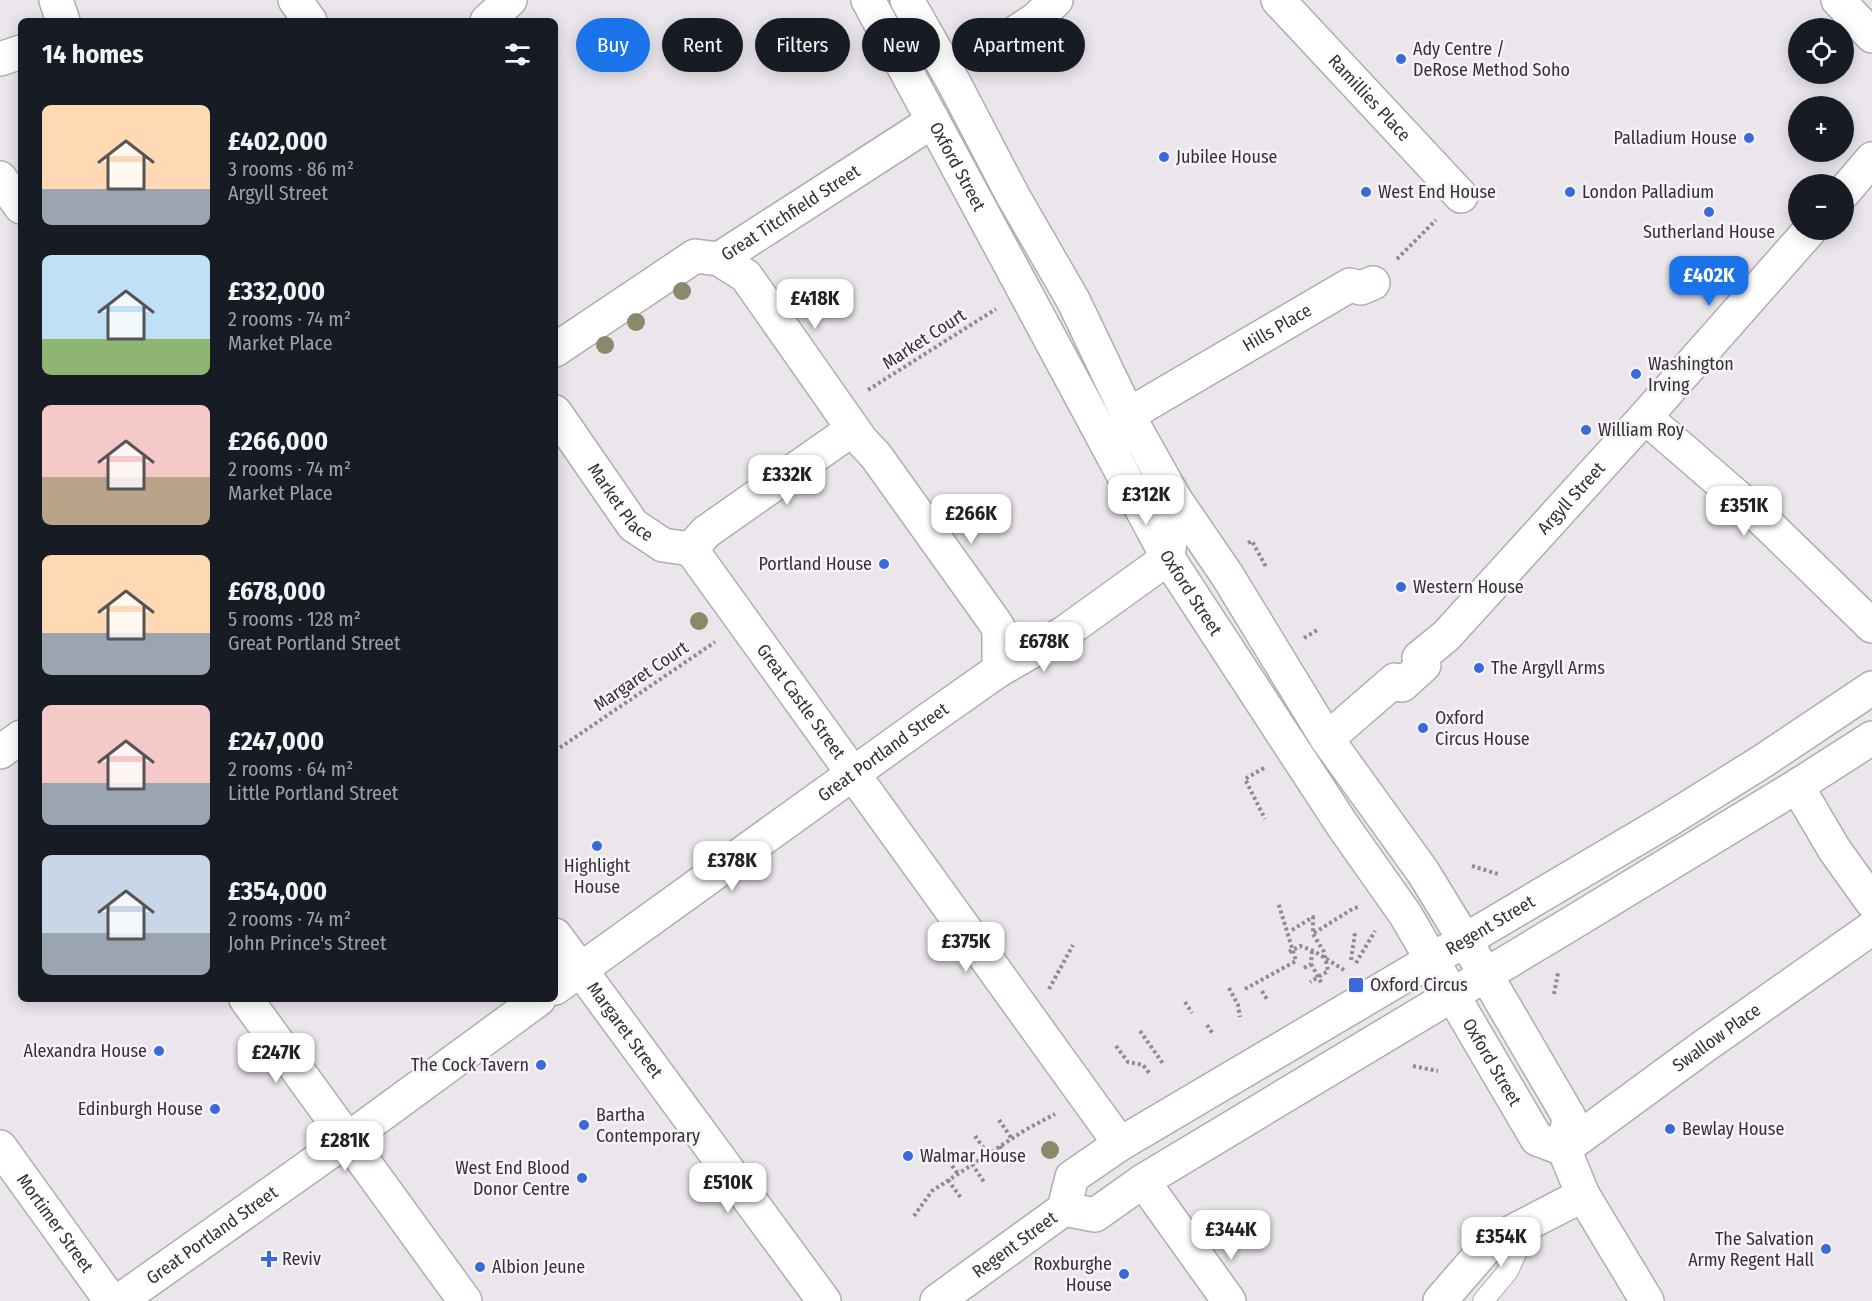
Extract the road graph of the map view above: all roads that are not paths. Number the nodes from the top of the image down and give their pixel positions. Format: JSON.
{"nodes":[{"id":1,"x":56,"y":0,"type":"edge"},
{"id":2,"x":295,"y":0,"type":"edge"},
{"id":3,"x":510,"y":0,"type":"edge"},
{"id":4,"x":868,"y":0,"type":"edge"},
{"id":5,"x":907,"y":0,"type":"edge"},
{"id":6,"x":1056,"y":0,"type":"edge"},
{"id":7,"x":1278,"y":0,"type":"edge"},
{"id":8,"x":1838,"y":0,"type":"edge"},
{"id":9,"x":62,"y":18,"type":"edge"},
{"id":10,"x":308,"y":18,"type":"edge"},
{"id":11,"x":490,"y":18,"type":"edge"},
{"id":12,"x":1036,"y":18,"type":"edge"},
{"id":13,"x":1872,"y":36,"type":"edge"},
{"id":14,"x":18,"y":53,"type":"edge"},
{"id":15,"x":0,"y":59,"type":"edge"},
{"id":16,"x":954,"y":83,"type":"junction"},
{"id":17,"x":933,"y":121,"type":"junction"},
{"id":18,"x":1872,"y":159,"type":"edge"},
{"id":19,"x":0,"y":178,"type":"edge"},
{"id":20,"x":1854,"y":180,"type":"edge"},
{"id":21,"x":1461,"y":196,"type":"road end"},
{"id":22,"x":18,"y":203,"type":"edge"},
{"id":23,"x":1801,"y":240,"type":"edge"},
{"id":24,"x":719,"y":259,"type":"junction"},
{"id":25,"x":1373,"y":283,"type":"road end"},
{"id":26,"x":558,"y":348,"type":"edge"},
{"id":27,"x":1128,"y":415,"type":"junction"},
{"id":28,"x":558,"y":416,"type":"edge"},
{"id":29,"x":1645,"y":417,"type":"junction"},
{"id":30,"x":853,"y":429,"type":"junction"},
{"id":31,"x":1120,"y":473,"type":"junction"},
{"id":32,"x":1175,"y":499,"type":"junction"},
{"id":33,"x":691,"y":549,"type":"junction"},
{"id":34,"x":1168,"y":558,"type":"junction"},
{"id":35,"x":1872,"y":626,"type":"edge"},
{"id":36,"x":999,"y":670,"type":"junction"},
{"id":37,"x":1872,"y":688,"type":"edge"},
{"id":38,"x":1872,"y":738,"type":"edge"},
{"id":39,"x":18,"y":739,"type":"edge"},
{"id":40,"x":1327,"y":739,"type":"junction"},
{"id":41,"x":0,"y":752,"type":"edge"},
{"id":42,"x":853,"y":772,"type":"junction"},
{"id":43,"x":1797,"y":786,"type":"junction"},
{"id":44,"x":1872,"y":902,"type":"edge"},
{"id":45,"x":1872,"y":928,"type":"edge"},
{"id":46,"x":558,"y":938,"type":"edge"},
{"id":47,"x":1465,"y":941,"type":"junction"},
{"id":48,"x":1432,"y":961,"type":"junction"},
{"id":49,"x":581,"y":969,"type":"junction"},
{"id":50,"x":1486,"y":975,"type":"junction"},
{"id":51,"x":558,"y":986,"type":"edge"},
{"id":52,"x":1453,"y":995,"type":"junction"},
{"id":53,"x":248,"y":1002,"type":"edge"},
{"id":54,"x":535,"y":1002,"type":"edge"},
{"id":55,"x":348,"y":1139,"type":"junction"},
{"id":56,"x":1120,"y":1144,"type":"junction"},
{"id":57,"x":0,"y":1147,"type":"edge"},
{"id":58,"x":1564,"y":1149,"type":"junction"},
{"id":59,"x":1143,"y":1181,"type":"junction"},
{"id":60,"x":1583,"y":1195,"type":"junction"},
{"id":61,"x":1064,"y":1209,"type":"junction"},
{"id":62,"x":1530,"y":1223,"type":"junction"},
{"id":63,"x":111,"y":1301,"type":"edge"},
{"id":64,"x":119,"y":1301,"type":"edge"},
{"id":65,"x":465,"y":1301,"type":"edge"},
{"id":66,"x":824,"y":1301,"type":"edge"},
{"id":67,"x":937,"y":1301,"type":"edge"},
{"id":68,"x":1229,"y":1301,"type":"edge"},
{"id":69,"x":1440,"y":1301,"type":"edge"},
{"id":70,"x":1483,"y":1301,"type":"edge"},
{"id":71,"x":1647,"y":1301,"type":"edge"}],
"edges":[{"from":1,"to":9,"type":"main road"},
{"from":2,"to":10,"type":"main road"},
{"from":3,"to":11,"type":"main road"},
{"from":4,"to":17,"type":"main road","name":"Oxford Street"},
{"from":5,"to":16,"type":"main road","name":"Oxford Street"},
{"from":6,"to":12,"type":"main road"},
{"from":7,"to":21,"type":"main road","name":"Ramillies Place"},
{"from":8,"to":13,"type":"main road"},
{"from":14,"to":15,"type":"main road"},
{"from":16,"to":17,"type":"lane"},
{"from":16,"to":27,"type":"main road","name":"Oxford Street"},
{"from":17,"to":24,"type":"main road","name":"Great Titchfield Street"},
{"from":17,"to":31,"type":"main road","name":"Oxford Street"},
{"from":18,"to":20,"type":"main road"},
{"from":19,"to":22,"type":"main road"},
{"from":23,"to":29,"type":"main road","name":"Argyll Street"},
{"from":24,"to":26,"type":"main road","name":"Great Titchfield Street"},
{"from":24,"to":30,"type":"main road"},
{"from":25,"to":27,"type":"main road","name":"Hills Place"},
{"from":27,"to":31,"type":"main road"},
{"from":27,"to":32,"type":"main road","name":"Oxford Street"},
{"from":28,"to":33,"type":"main road","name":"Market Place"},
{"from":29,"to":35,"type":"main road"},
{"from":29,"to":40,"type":"main road","name":"Argyll Street"},
{"from":30,"to":33,"type":"main road"},
{"from":30,"to":36,"type":"main road"},
{"from":31,"to":34,"type":"main road","name":"Oxford Street"},
{"from":32,"to":34,"type":"main road"},
{"from":32,"to":40,"type":"main road","name":"Oxford Street"},
{"from":33,"to":42,"type":"main road","name":"Great Castle Street"},
{"from":34,"to":36,"type":"main road","name":"Great Portland Street"},
{"from":34,"to":48,"type":"main road","name":"Oxford Street"},
{"from":36,"to":42,"type":"main road","name":"Great Portland Street"},
{"from":37,"to":47,"type":"main road","name":"Regent Street"},
{"from":38,"to":43,"type":"main road","name":"Regent Street"},
{"from":39,"to":41,"type":"main road"},
{"from":40,"to":47,"type":"main road","name":"Oxford Street"},
{"from":42,"to":49,"type":"main road","name":"Great Portland Street"},
{"from":42,"to":56,"type":"main road","name":"Great Castle Street"},
{"from":43,"to":44,"type":"main road"},
{"from":43,"to":50,"type":"main road","name":"Regent Street"},
{"from":45,"to":58,"type":"main road","name":"Swallow Place"},
{"from":46,"to":49,"type":"main road","name":"Margaret Street"},
{"from":47,"to":48,"type":"main road","name":"Regent Street"},
{"from":47,"to":50,"type":"main road","name":"Oxford Street"},
{"from":48,"to":52,"type":"main road","name":"Oxford Street"},
{"from":48,"to":56,"type":"main road","name":"Regent Street"},
{"from":49,"to":51,"type":"main road","name":"Great Portland Street"},
{"from":49,"to":66,"type":"main road","name":"Margaret Street"},
{"from":50,"to":52,"type":"main road","name":"Regent Street"},
{"from":50,"to":58,"type":"main road","name":"Oxford Street"},
{"from":52,"to":58,"type":"main road","name":"Oxford Street"},
{"from":52,"to":59,"type":"main road","name":"Regent Street"},
{"from":53,"to":55,"type":"main road"},
{"from":54,"to":55,"type":"main road","name":"Great Portland Street"},
{"from":55,"to":64,"type":"main road","name":"Great Portland Street"},
{"from":55,"to":65,"type":"main road"},
{"from":56,"to":61,"type":"main road","name":"Regent Street"},
{"from":57,"to":63,"type":"main road","name":"Mortimer Street"},
{"from":58,"to":60,"type":"main road"},
{"from":59,"to":61,"type":"main road","name":"Regent Street"},
{"from":59,"to":68,"type":"main road"},
{"from":60,"to":62,"type":"main road"},
{"from":60,"to":71,"type":"main road"},
{"from":61,"to":67,"type":"main road","name":"Regent Street"},
{"from":62,"to":69,"type":"main road"},
{"from":62,"to":70,"type":"lane"}]}
